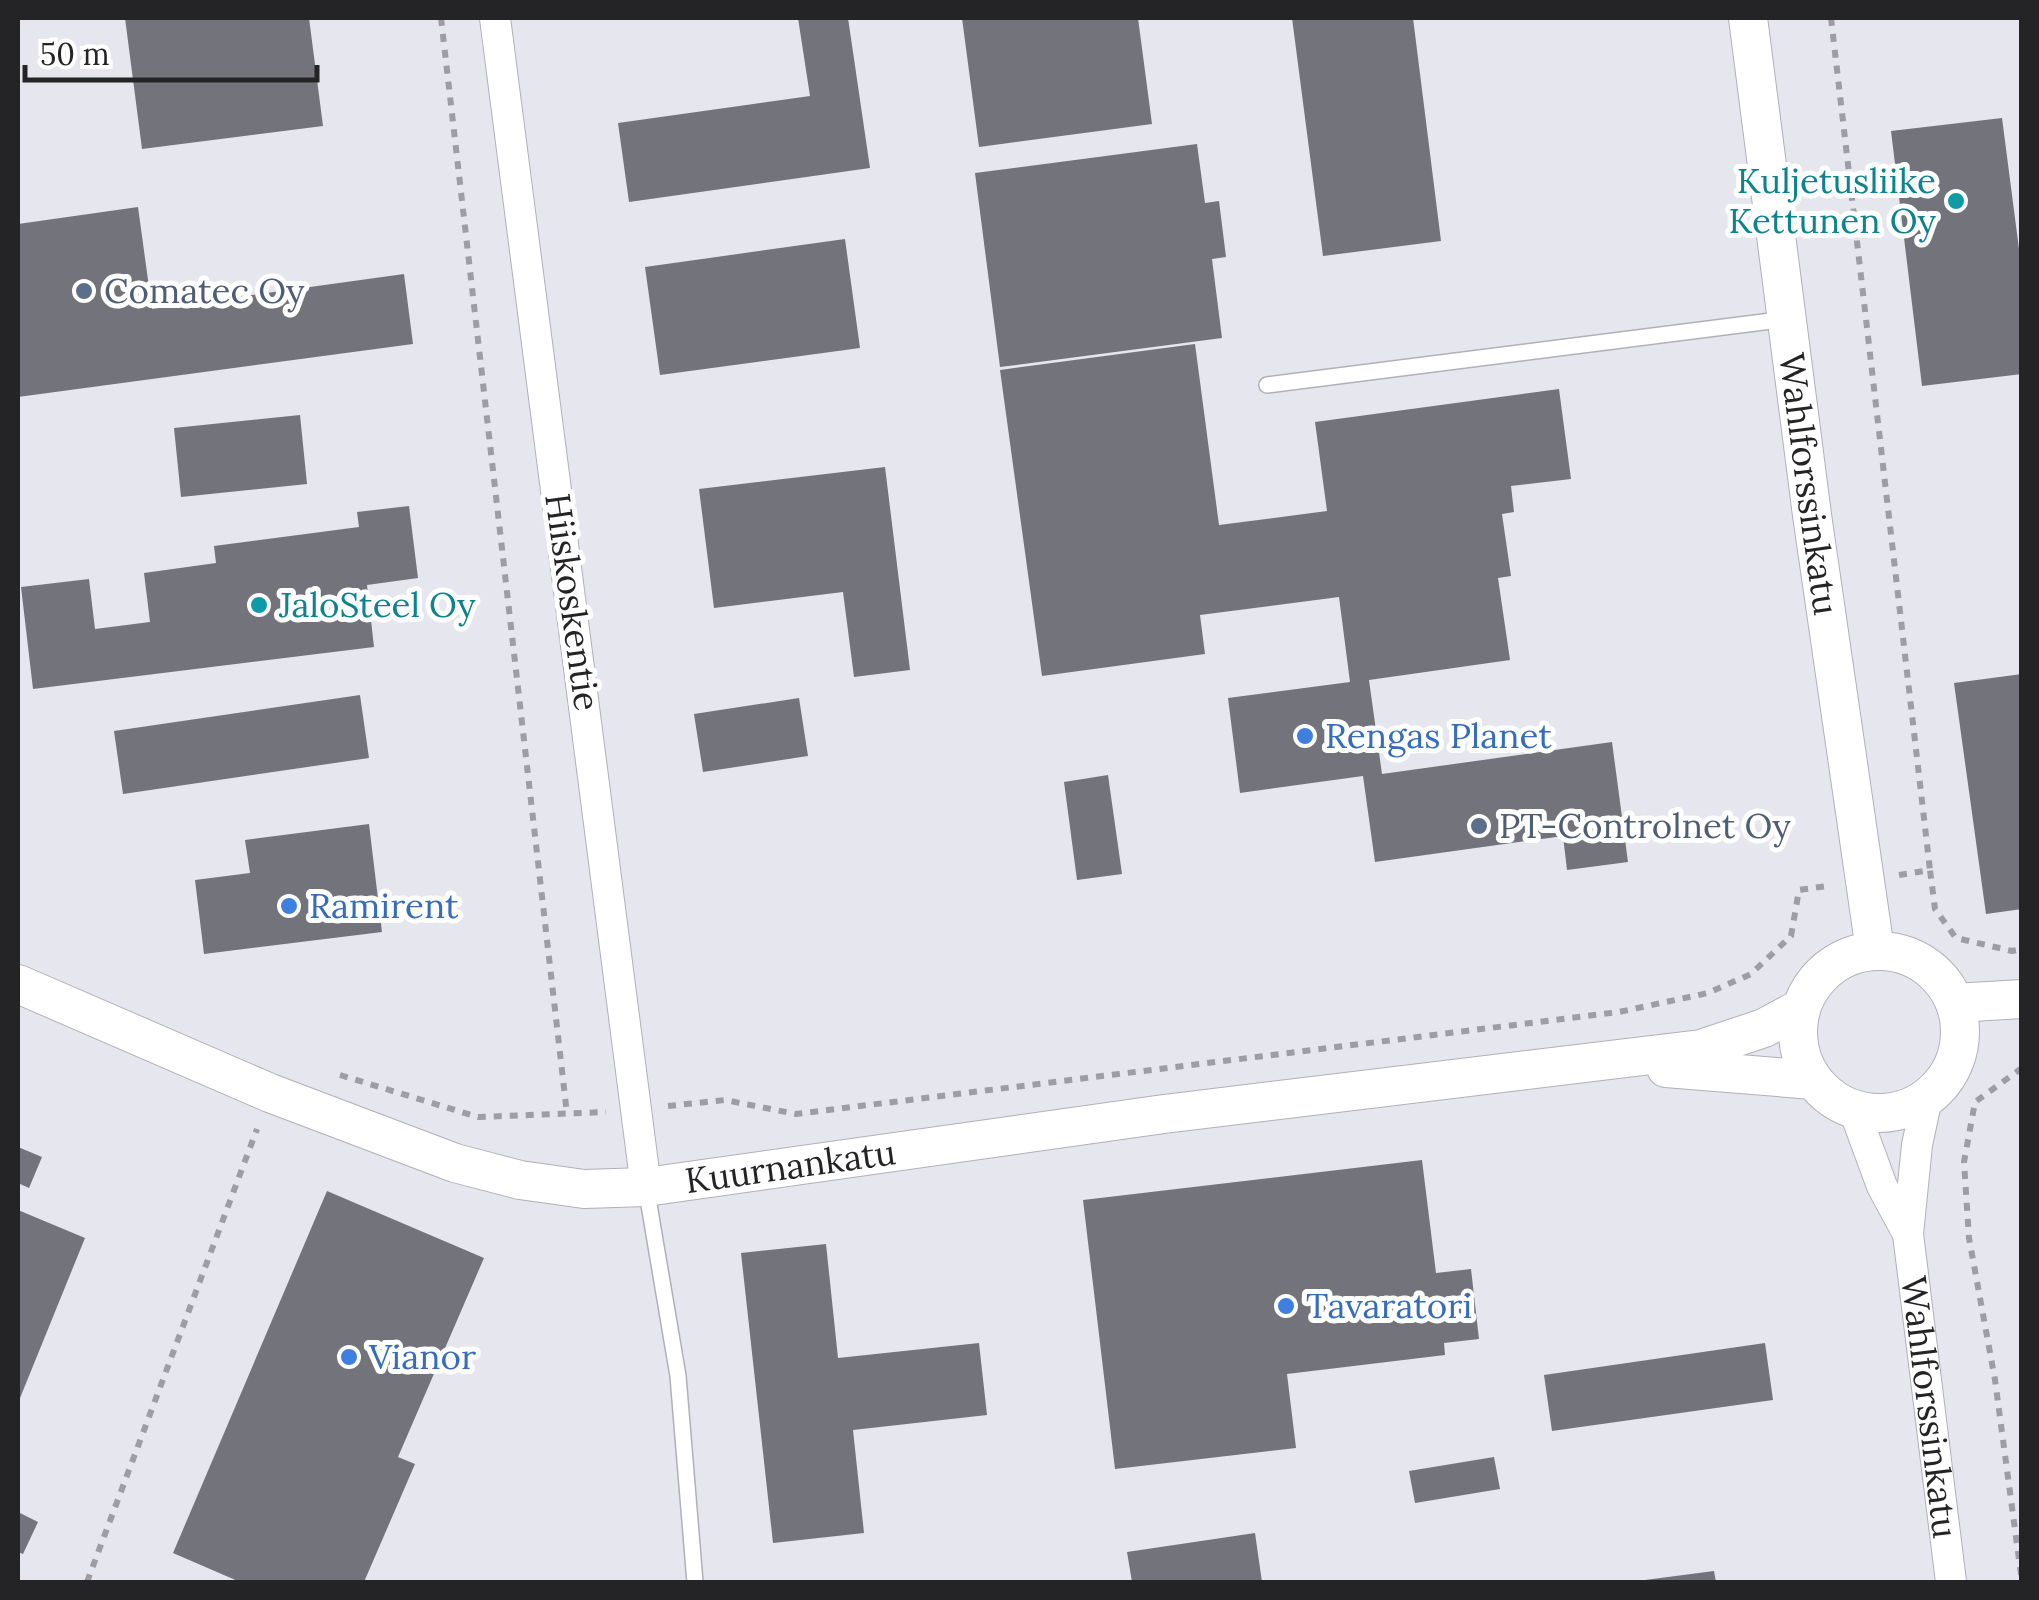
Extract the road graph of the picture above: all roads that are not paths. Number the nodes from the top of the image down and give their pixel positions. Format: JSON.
{"nodes":[{"id":1,"x":496,"y":18,"type":"edge"},
{"id":2,"x":1748,"y":18,"type":"edge"},
{"id":3,"x":1787,"y":320,"type":"junction"},
{"id":4,"x":1267,"y":385,"type":"dead end"},
{"id":5,"x":1874,"y":950,"type":"junction"},
{"id":6,"x":18,"y":984,"type":"edge"},
{"id":7,"x":2022,"y":999,"type":"edge"},
{"id":8,"x":1956,"y":1003,"type":"junction"},
{"id":9,"x":1801,"y":1008,"type":"junction"},
{"id":10,"x":1599,"y":1062,"type":"junction"},
{"id":11,"x":1813,"y":1080,"type":"junction"},
{"id":12,"x":1926,"y":1098,"type":"junction"},
{"id":13,"x":1854,"y":1110,"type":"junction"},
{"id":14,"x":646,"y":1187,"type":"junction"},
{"id":15,"x":1908,"y":1234,"type":"junction"},
{"id":16,"x":694,"y":1582,"type":"edge"},
{"id":17,"x":1951,"y":1582,"type":"edge"}],
"edges":[{"from":1,"to":14,"type":"street","name":"Hiiskoskentie"},
{"from":2,"to":3,"type":"street","name":"Wahlforssinkatu"},
{"from":3,"to":4,"type":"lane"},
{"from":3,"to":5,"type":"street","name":"Wahlforssinkatu"},
{"from":5,"to":8,"type":"street"},
{"from":5,"to":9,"type":"street"},
{"from":6,"to":14,"type":"street","name":"Kuurnankatu"},
{"from":7,"to":8,"type":"street"},
{"from":8,"to":12,"type":"street"},
{"from":9,"to":10,"type":"street","name":"Kuurnankatu"},
{"from":9,"to":11,"type":"street"},
{"from":10,"to":11,"type":"street","name":"Kuurnankatu"},
{"from":10,"to":14,"type":"street","name":"Kuurnankatu"},
{"from":11,"to":13,"type":"street"},
{"from":12,"to":13,"type":"street"},
{"from":12,"to":15,"type":"street","name":"Wahlforssinkatu"},
{"from":13,"to":15,"type":"street","name":"Wahlforssinkatu"},
{"from":14,"to":16,"type":"lane"},
{"from":15,"to":17,"type":"street","name":"Wahlforssinkatu"}]}
